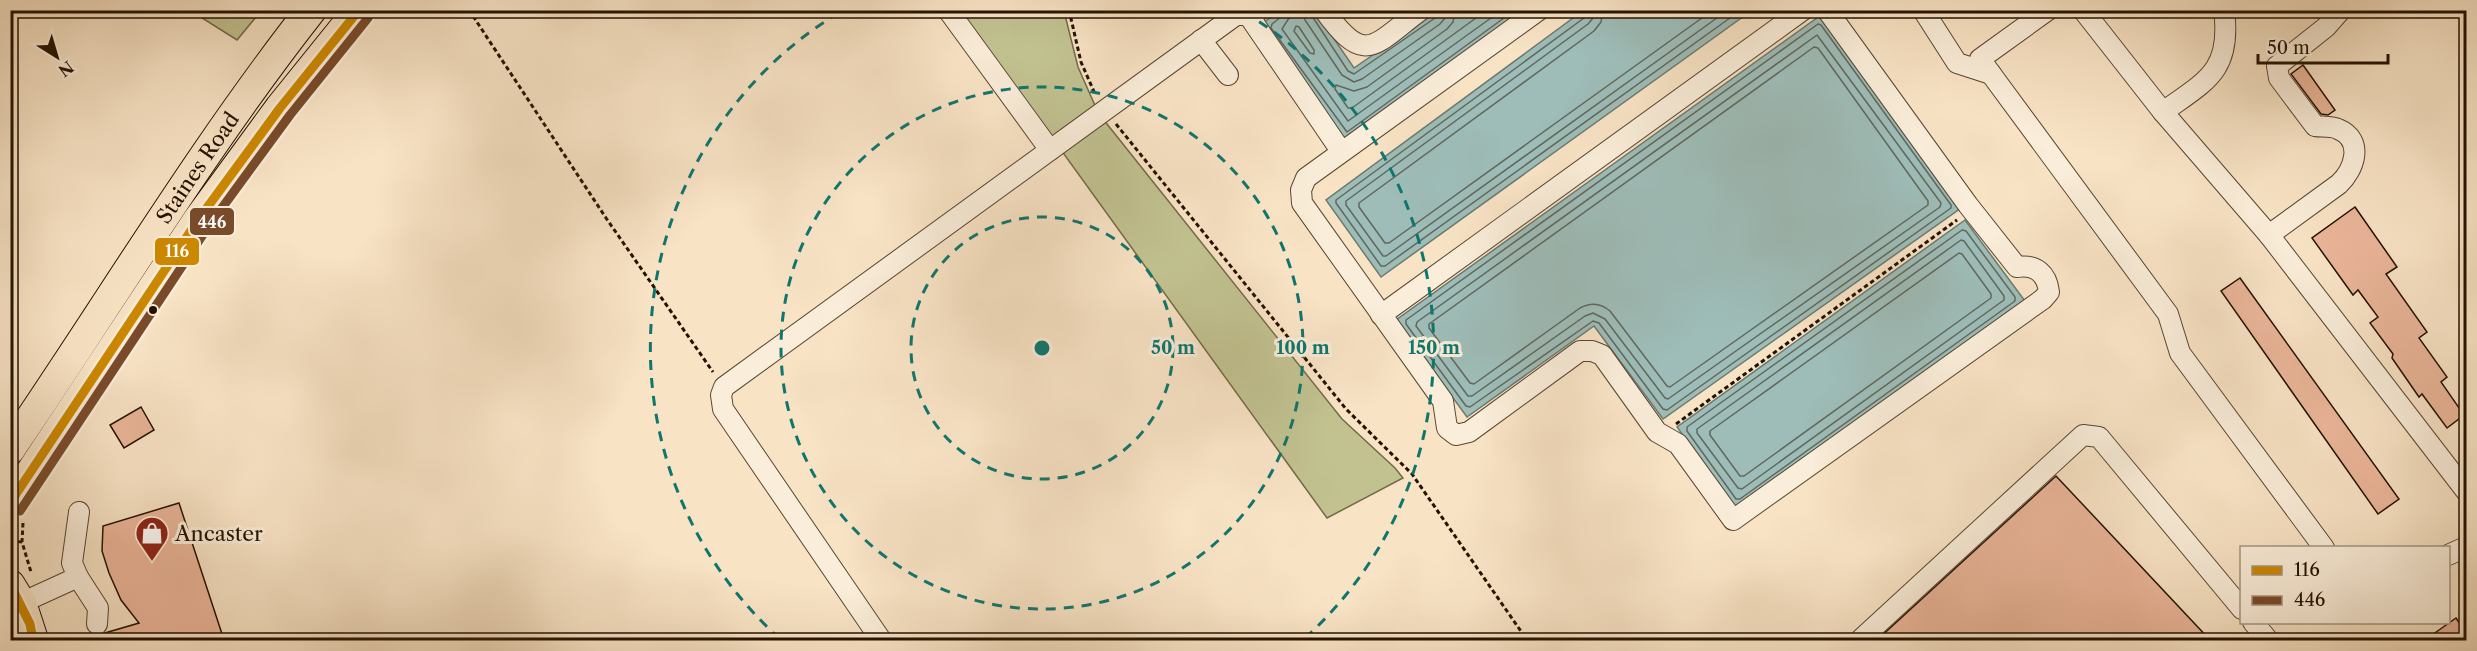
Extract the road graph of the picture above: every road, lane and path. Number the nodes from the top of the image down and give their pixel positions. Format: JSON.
{"nodes":[{"id":1,"x":311,"y":10,"type":"edge"},
{"id":2,"x":359,"y":10,"type":"edge"},
{"id":3,"x":469,"y":10,"type":"edge"},
{"id":4,"x":948,"y":10,"type":"edge"},
{"id":5,"x":1069,"y":10,"type":"edge"},
{"id":6,"x":1324,"y":10,"type":"edge"},
{"id":7,"x":1421,"y":10,"type":"edge"},
{"id":8,"x":1539,"y":10,"type":"edge"},
{"id":9,"x":1803,"y":10,"type":"edge"},
{"id":10,"x":1827,"y":10,"type":"edge"},
{"id":11,"x":1923,"y":10,"type":"edge"},
{"id":12,"x":2048,"y":10,"type":"edge"},
{"id":13,"x":2083,"y":10,"type":"edge"},
{"id":14,"x":2224,"y":10,"type":"edge"},
{"id":15,"x":2341,"y":10,"type":"edge"},
{"id":16,"x":1245,"y":13,"type":"edge"},
{"id":17,"x":2325,"y":19,"type":"edge"},
{"id":18,"x":1201,"y":40,"type":"junction"},
{"id":19,"x":1991,"y":74,"type":"junction"},
{"id":20,"x":1228,"y":75,"type":"dead end"},
{"id":21,"x":1105,"y":111,"type":"junction"},
{"id":22,"x":2163,"y":112,"type":"junction"},
{"id":23,"x":1050,"y":150,"type":"junction"},
{"id":24,"x":1341,"y":151,"type":"junction"},
{"id":25,"x":1971,"y":209,"type":"junction"},
{"id":26,"x":2269,"y":236,"type":"junction"},
{"id":27,"x":1381,"y":315,"type":"junction"},
{"id":28,"x":724,"y":387,"type":"junction"},
{"id":29,"x":1662,"y":434,"type":"junction"},
{"id":30,"x":10,"y":449,"type":"edge"},
{"id":31,"x":2466,"y":491,"type":"edge"},
{"id":32,"x":10,"y":504,"type":"edge"},
{"id":33,"x":79,"y":512,"type":"dead end"},
{"id":34,"x":10,"y":541,"type":"edge"},
{"id":35,"x":2323,"y":546,"type":"edge"},
{"id":36,"x":2466,"y":547,"type":"edge"},
{"id":37,"x":2450,"y":554,"type":"edge"},
{"id":38,"x":78,"y":578,"type":"junction"},
{"id":39,"x":17,"y":586,"type":"edge"},
{"id":40,"x":2240,"y":608,"type":"edge"},
{"id":41,"x":97,"y":624,"type":"dead end"},
{"id":42,"x":2255,"y":624,"type":"edge"},
{"id":43,"x":33,"y":640,"type":"edge"},
{"id":44,"x":881,"y":640,"type":"edge"},
{"id":45,"x":1527,"y":640,"type":"edge"},
{"id":46,"x":1860,"y":640,"type":"edge"},
{"id":47,"x":2268,"y":640,"type":"edge"}],
"edges":[{"from":1,"to":30,"type":"highway","name":"Staines Road"},
{"from":2,"to":32,"type":"highway","name":"Staines Road"},
{"from":3,"to":28,"type":"path"},
{"from":4,"to":23,"type":"lane"},
{"from":5,"to":21,"type":"path"},
{"from":6,"to":7,"type":"lane"},
{"from":8,"to":24,"type":"lane"},
{"from":9,"to":27,"type":"lane"},
{"from":10,"to":25,"type":"lane"},
{"from":11,"to":19,"type":"lane"},
{"from":12,"to":19,"type":"lane"},
{"from":13,"to":22,"type":"lane"},
{"from":14,"to":22,"type":"lane"},
{"from":15,"to":17,"type":"lane"},
{"from":16,"to":18,"type":"lane"},
{"from":16,"to":24,"type":"lane"},
{"from":17,"to":26,"type":"lane"},
{"from":18,"to":20,"type":"lane"},
{"from":18,"to":21,"type":"lane"},
{"from":19,"to":35,"type":"lane"},
{"from":21,"to":23,"type":"lane"},
{"from":21,"to":45,"type":"path"},
{"from":22,"to":26,"type":"lane"},
{"from":23,"to":28,"type":"lane"},
{"from":24,"to":27,"type":"lane"},
{"from":25,"to":29,"type":"path"},
{"from":25,"to":29,"type":"lane"},
{"from":26,"to":31,"type":"lane"},
{"from":27,"to":29,"type":"lane"},
{"from":28,"to":44,"type":"lane"},
{"from":33,"to":38,"type":"lane"},
{"from":34,"to":39,"type":"path"},
{"from":36,"to":37,"type":"lane"},
{"from":38,"to":39,"type":"lane"},
{"from":38,"to":41,"type":"lane"},
{"from":39,"to":43,"type":"highway"},
{"from":40,"to":46,"type":"lane"},
{"from":42,"to":47,"type":"lane"}]}
